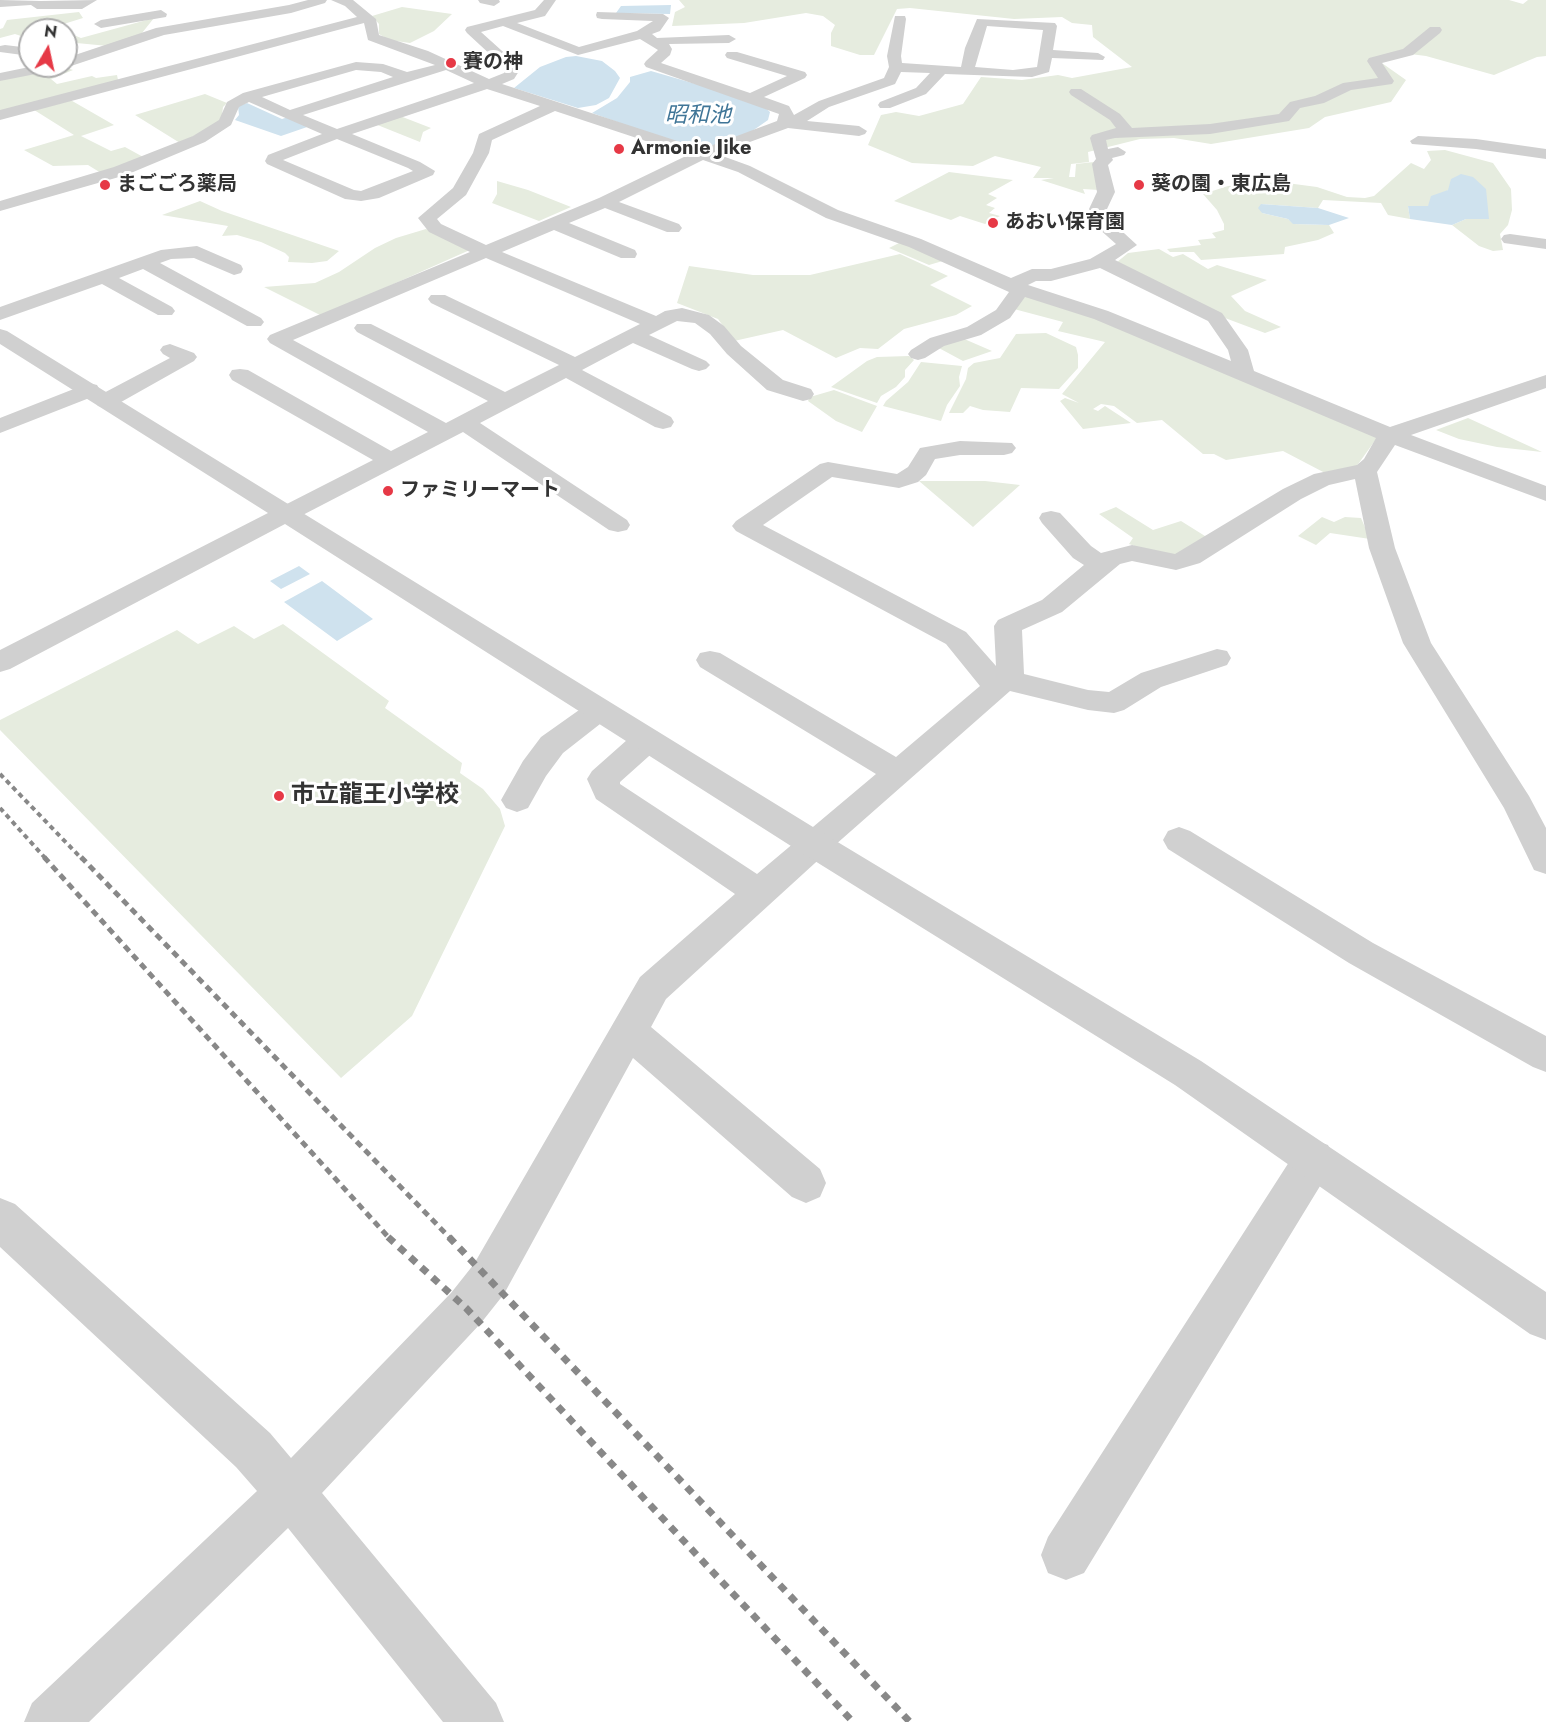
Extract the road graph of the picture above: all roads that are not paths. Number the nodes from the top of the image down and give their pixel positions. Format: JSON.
{"nodes":[{"id":1,"x":321,"y":0,"type":"edge"},
{"id":2,"x":550,"y":0,"type":"edge"},
{"id":3,"x":609,"y":0,"type":"edge"},
{"id":4,"x":35,"y":1,"type":"edge"},
{"id":5,"x":348,"y":1,"type":"edge"},
{"id":6,"x":92,"y":2,"type":"edge"},
{"id":7,"x":0,"y":3,"type":"edge"},
{"id":8,"x":227,"y":6,"type":"dead end"},
{"id":9,"x":239,"y":16,"type":"junction"},
{"id":10,"x":367,"y":18,"type":"junction"},
{"id":11,"x":900,"y":19,"type":"dead end"},
{"id":12,"x":504,"y":22,"type":"junction"},
{"id":13,"x":101,"y":24,"type":"dead end"},
{"id":14,"x":567,"y":29,"type":"dead end"},
{"id":15,"x":1435,"y":30,"type":"dead end"},
{"id":16,"x":153,"y":33,"type":"junction"},
{"id":17,"x":642,"y":34,"type":"junction"},
{"id":18,"x":263,"y":36,"type":"junction"},
{"id":19,"x":540,"y":36,"type":"junction"},
{"id":20,"x":729,"y":39,"type":"dead end"},
{"id":21,"x":241,"y":44,"type":"junction"},
{"id":22,"x":78,"y":46,"type":"edge"},
{"id":23,"x":663,"y":47,"type":"junction"},
{"id":24,"x":110,"y":48,"type":"junction"},
{"id":25,"x":5,"y":49,"type":"dead end"},
{"id":26,"x":18,"y":51,"type":"edge"},
{"id":27,"x":133,"y":51,"type":"junction"},
{"id":28,"x":305,"y":52,"type":"dead end"},
{"id":29,"x":787,"y":53,"type":"dead end"},
{"id":30,"x":1046,"y":54,"type":"junction"},
{"id":31,"x":732,"y":55,"type":"dead end"},
{"id":32,"x":1098,"y":57,"type":"dead end"},
{"id":33,"x":264,"y":58,"type":"dead end"},
{"id":34,"x":78,"y":59,"type":"edge"},
{"id":35,"x":760,"y":63,"type":"junction"},
{"id":36,"x":182,"y":66,"type":"junction"},
{"id":37,"x":446,"y":66,"type":"junction"},
{"id":38,"x":896,"y":67,"type":"junction"},
{"id":39,"x":940,"y":69,"type":"junction"},
{"id":40,"x":967,"y":71,"type":"junction"},
{"id":41,"x":158,"y":72,"type":"junction"},
{"id":42,"x":18,"y":73,"type":"edge"},
{"id":43,"x":200,"y":74,"type":"dead end"},
{"id":44,"x":0,"y":76,"type":"edge"},
{"id":45,"x":409,"y":76,"type":"junction"},
{"id":46,"x":114,"y":84,"type":"junction"},
{"id":47,"x":487,"y":84,"type":"junction"},
{"id":48,"x":1076,"y":92,"type":"dead end"},
{"id":49,"x":134,"y":93,"type":"dead end"},
{"id":50,"x":248,"y":96,"type":"junction"},
{"id":51,"x":753,"y":97,"type":"junction"},
{"id":52,"x":885,"y":105,"type":"dead end"},
{"id":53,"x":553,"y":106,"type":"junction"},
{"id":54,"x":0,"y":115,"type":"edge"},
{"id":55,"x":289,"y":115,"type":"junction"},
{"id":56,"x":784,"y":123,"type":"junction"},
{"id":57,"x":859,"y":131,"type":"dead end"},
{"id":58,"x":337,"y":134,"type":"junction"},
{"id":59,"x":1131,"y":141,"type":"junction"},
{"id":60,"x":1418,"y":141,"type":"dead end"},
{"id":61,"x":701,"y":154,"type":"junction"},
{"id":62,"x":1546,"y":154,"type":"edge"},
{"id":63,"x":605,"y":202,"type":"junction"},
{"id":64,"x":0,"y":206,"type":"edge"},
{"id":65,"x":553,"y":223,"type":"junction"},
{"id":66,"x":673,"y":228,"type":"dead end"},
{"id":67,"x":1510,"y":239,"type":"dead end"},
{"id":68,"x":1546,"y":244,"type":"edge"},
{"id":69,"x":484,"y":251,"type":"junction"},
{"id":70,"x":628,"y":254,"type":"dead end"},
{"id":71,"x":1101,"y":261,"type":"junction"},
{"id":72,"x":144,"y":262,"type":"junction"},
{"id":73,"x":234,"y":269,"type":"dead end"},
{"id":74,"x":104,"y":277,"type":"junction"},
{"id":75,"x":1016,"y":288,"type":"junction"},
{"id":76,"x":438,"y":299,"type":"dead end"},
{"id":77,"x":165,"y":311,"type":"dead end"},
{"id":78,"x":0,"y":314,"type":"edge"},
{"id":79,"x":254,"y":322,"type":"dead end"},
{"id":80,"x":656,"y":323,"type":"junction"},
{"id":81,"x":364,"y":328,"type":"dead end"},
{"id":82,"x":0,"y":335,"type":"edge"},
{"id":83,"x":632,"y":335,"type":"junction"},
{"id":84,"x":170,"y":350,"type":"dead end"},
{"id":85,"x":918,"y":354,"type":"dead end"},
{"id":86,"x":699,"y":365,"type":"dead end"},
{"id":87,"x":571,"y":368,"type":"junction"},
{"id":88,"x":240,"y":375,"type":"dead end"},
{"id":89,"x":1245,"y":376,"type":"junction"},
{"id":90,"x":1546,"y":381,"type":"edge"},
{"id":91,"x":97,"y":395,"type":"junction"},
{"id":92,"x":796,"y":398,"type":"dead end"},
{"id":93,"x":505,"y":401,"type":"junction"},
{"id":94,"x":663,"y":422,"type":"dead end"},
{"id":95,"x":0,"y":426,"type":"edge"},
{"id":96,"x":454,"y":426,"type":"junction"},
{"id":97,"x":1389,"y":435,"type":"junction"},
{"id":98,"x":1004,"y":448,"type":"dead end"},
{"id":99,"x":392,"y":461,"type":"junction"},
{"id":100,"x":1546,"y":469,"type":"edge"},
{"id":101,"x":1365,"y":470,"type":"junction"},
{"id":102,"x":1535,"y":490,"type":"edge"},
{"id":103,"x":286,"y":514,"type":"junction"},
{"id":104,"x":1052,"y":518,"type":"dead end"},
{"id":105,"x":618,"y":525,"type":"dead end"},
{"id":106,"x":1100,"y":565,"type":"junction"},
{"id":107,"x":1217,"y":658,"type":"dead end"},
{"id":108,"x":710,"y":660,"type":"dead end"},
{"id":109,"x":0,"y":662,"type":"edge"},
{"id":110,"x":1000,"y":683,"type":"junction"},
{"id":111,"x":598,"y":710,"type":"junction"},
{"id":112,"x":647,"y":740,"type":"junction"},
{"id":113,"x":897,"y":772,"type":"junction"},
{"id":114,"x":517,"y":800,"type":"dead end"},
{"id":115,"x":1179,"y":840,"type":"dead end"},
{"id":116,"x":814,"y":844,"type":"junction"},
{"id":117,"x":1546,"y":861,"type":"edge"},
{"id":118,"x":759,"y":893,"type":"junction"},
{"id":119,"x":629,"y":1031,"type":"junction"},
{"id":120,"x":1546,"y":1055,"type":"edge"},
{"id":121,"x":1314,"y":1159,"type":"junction"},
{"id":122,"x":806,"y":1183,"type":"dead end"},
{"id":123,"x":0,"y":1219,"type":"edge"},
{"id":124,"x":1546,"y":1318,"type":"edge"},
{"id":125,"x":291,"y":1492,"type":"junction"},
{"id":126,"x":1066,"y":1555,"type":"dead end"},
{"id":127,"x":51,"y":1722,"type":"edge"},
{"id":128,"x":477,"y":1722,"type":"edge"}],
"edges":[{"from":1,"to":9,"type":"street"},
{"from":2,"to":12,"type":"street"},
{"from":3,"to":17,"type":"street"},
{"from":4,"to":6,"type":"street"},
{"from":4,"to":7,"type":"street"},
{"from":5,"to":10,"type":"street"},
{"from":8,"to":9,"type":"street"},
{"from":9,"to":16,"type":"street"},
{"from":9,"to":18,"type":"street"},
{"from":10,"to":18,"type":"street"},
{"from":10,"to":37,"type":"street"},
{"from":11,"to":38,"type":"street"},
{"from":12,"to":19,"type":"street"},
{"from":12,"to":47,"type":"street"},
{"from":13,"to":16,"type":"street"},
{"from":14,"to":19,"type":"street"},
{"from":15,"to":59,"type":"street"},
{"from":16,"to":27,"type":"street"},
{"from":17,"to":19,"type":"street"},
{"from":17,"to":23,"type":"street"},
{"from":18,"to":21,"type":"street"},
{"from":18,"to":28,"type":"street"},
{"from":20,"to":23,"type":"street"},
{"from":21,"to":33,"type":"street"},
{"from":21,"to":36,"type":"street"},
{"from":22,"to":24,"type":"street"},
{"from":23,"to":51,"type":"street"},
{"from":24,"to":27,"type":"street"},
{"from":24,"to":34,"type":"street"},
{"from":25,"to":26,"type":"street"},
{"from":27,"to":41,"type":"street"},
{"from":29,"to":35,"type":"street"},
{"from":30,"to":32,"type":"street"},
{"from":30,"to":40,"type":"street"},
{"from":30,"to":40,"type":"street"},
{"from":31,"to":35,"type":"street"},
{"from":35,"to":51,"type":"street"},
{"from":36,"to":41,"type":"street"},
{"from":36,"to":43,"type":"street"},
{"from":37,"to":45,"type":"street"},
{"from":37,"to":47,"type":"street"},
{"from":38,"to":39,"type":"street"},
{"from":38,"to":56,"type":"street"},
{"from":39,"to":40,"type":"street"},
{"from":39,"to":52,"type":"street"},
{"from":41,"to":46,"type":"street"},
{"from":42,"to":44,"type":"street"},
{"from":45,"to":50,"type":"street"},
{"from":45,"to":55,"type":"street"},
{"from":46,"to":49,"type":"street"},
{"from":46,"to":54,"type":"street"},
{"from":47,"to":53,"type":"street"},
{"from":47,"to":58,"type":"street"},
{"from":48,"to":59,"type":"street"},
{"from":50,"to":55,"type":"street"},
{"from":50,"to":64,"type":"street"},
{"from":51,"to":56,"type":"street"},
{"from":53,"to":61,"type":"street"},
{"from":53,"to":69,"type":"street"},
{"from":55,"to":58,"type":"street"},
{"from":56,"to":57,"type":"street"},
{"from":56,"to":61,"type":"street"},
{"from":58,"to":58,"type":"street"},
{"from":59,"to":71,"type":"street"},
{"from":60,"to":62,"type":"street"},
{"from":61,"to":63,"type":"street"},
{"from":61,"to":75,"type":"street"},
{"from":63,"to":65,"type":"street"},
{"from":63,"to":66,"type":"street"},
{"from":65,"to":69,"type":"street"},
{"from":65,"to":70,"type":"street"},
{"from":67,"to":68,"type":"street"},
{"from":69,"to":80,"type":"street"},
{"from":69,"to":96,"type":"street"},
{"from":71,"to":75,"type":"street"},
{"from":71,"to":89,"type":"street"},
{"from":72,"to":73,"type":"street"},
{"from":72,"to":74,"type":"street"},
{"from":72,"to":79,"type":"street"},
{"from":74,"to":77,"type":"street"},
{"from":74,"to":78,"type":"street"},
{"from":75,"to":85,"type":"street"},
{"from":75,"to":89,"type":"street"},
{"from":76,"to":87,"type":"street"},
{"from":80,"to":83,"type":"street"},
{"from":80,"to":92,"type":"street"},
{"from":81,"to":93,"type":"street"},
{"from":82,"to":91,"type":"street"},
{"from":83,"to":86,"type":"street"},
{"from":83,"to":87,"type":"street"},
{"from":84,"to":91,"type":"street"},
{"from":87,"to":93,"type":"street"},
{"from":87,"to":94,"type":"street"},
{"from":88,"to":99,"type":"street"},
{"from":89,"to":97,"type":"street"},
{"from":90,"to":97,"type":"street"},
{"from":91,"to":95,"type":"street"},
{"from":91,"to":103,"type":"street"},
{"from":93,"to":96,"type":"street"},
{"from":96,"to":99,"type":"street"},
{"from":96,"to":105,"type":"street"},
{"from":97,"to":101,"type":"street"},
{"from":97,"to":102,"type":"street"},
{"from":98,"to":110,"type":"street"},
{"from":99,"to":103,"type":"street"},
{"from":100,"to":102,"type":"street"},
{"from":101,"to":106,"type":"street"},
{"from":101,"to":117,"type":"street"},
{"from":103,"to":109,"type":"street"},
{"from":103,"to":111,"type":"street"},
{"from":104,"to":106,"type":"street"},
{"from":106,"to":110,"type":"street"},
{"from":107,"to":110,"type":"street"},
{"from":108,"to":113,"type":"street"},
{"from":110,"to":113,"type":"street"},
{"from":111,"to":112,"type":"street"},
{"from":111,"to":114,"type":"street"},
{"from":112,"to":116,"type":"street"},
{"from":112,"to":118,"type":"street"},
{"from":113,"to":116,"type":"street"},
{"from":115,"to":120,"type":"street"},
{"from":116,"to":118,"type":"street"},
{"from":116,"to":121,"type":"street"},
{"from":118,"to":119,"type":"street"},
{"from":119,"to":122,"type":"street"},
{"from":119,"to":125,"type":"street"},
{"from":121,"to":124,"type":"street"},
{"from":121,"to":126,"type":"street"},
{"from":123,"to":125,"type":"street"},
{"from":125,"to":127,"type":"street"},
{"from":125,"to":128,"type":"street"}]}
